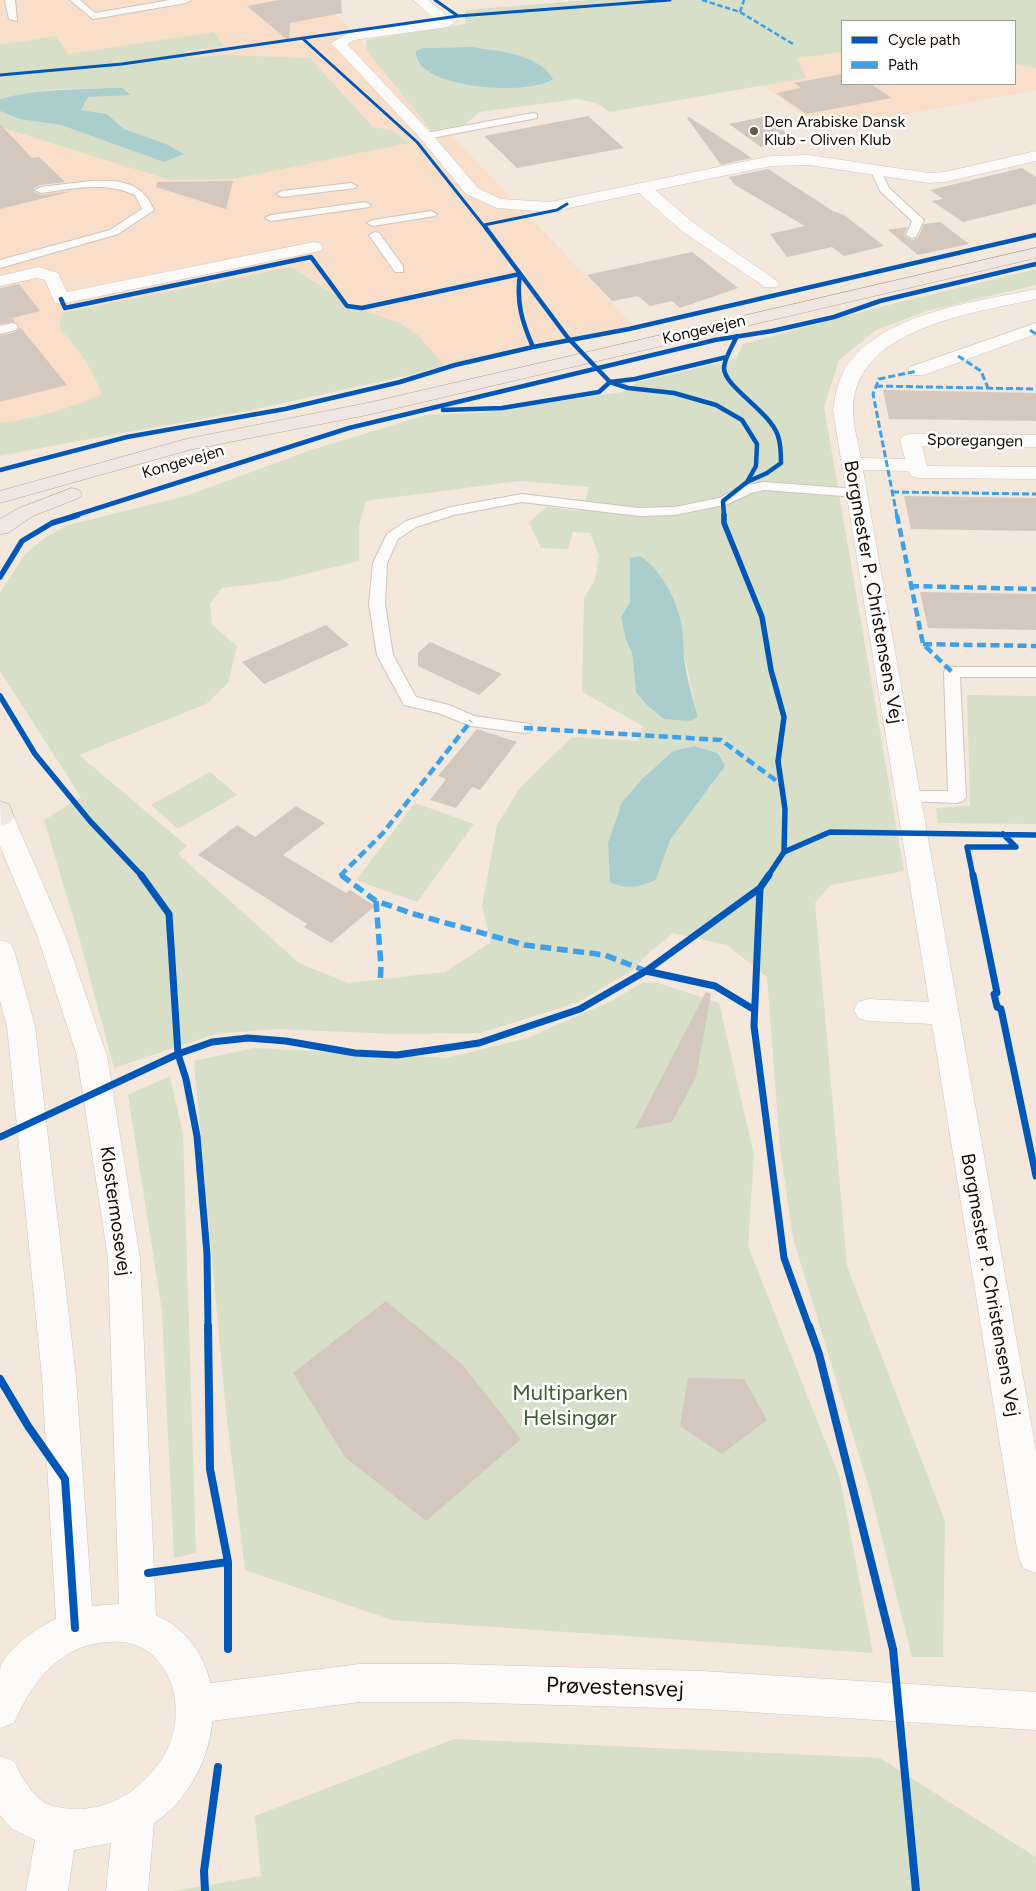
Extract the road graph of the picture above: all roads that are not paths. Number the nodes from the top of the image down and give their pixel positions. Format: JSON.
{"nodes":[{"id":1,"x":10,"y":0,"type":"edge"},
{"id":2,"x":75,"y":0,"type":"edge"},
{"id":3,"x":186,"y":0,"type":"edge"},
{"id":4,"x":420,"y":0,"type":"edge"},
{"id":5,"x":14,"y":18,"type":"dead end"},
{"id":6,"x":533,"y":116,"type":"dead end"},
{"id":7,"x":426,"y":136,"type":"junction"},
{"id":8,"x":1036,"y":156,"type":"edge"},
{"id":9,"x":876,"y":171,"type":"junction"},
{"id":10,"x":351,"y":186,"type":"dead end"},
{"id":11,"x":643,"y":188,"type":"junction"},
{"id":12,"x":41,"y":190,"type":"dead end"},
{"id":13,"x":282,"y":194,"type":"dead end"},
{"id":14,"x":365,"y":205,"type":"dead end"},
{"id":15,"x":431,"y":214,"type":"dead end"},
{"id":16,"x":271,"y":218,"type":"dead end"},
{"id":17,"x":912,"y":235,"type":"dead end"},
{"id":18,"x":314,"y":247,"type":"dead end"},
{"id":19,"x":1036,"y":253,"type":"edge"},
{"id":20,"x":0,"y":264,"type":"edge"},
{"id":21,"x":399,"y":268,"type":"dead end"},
{"id":22,"x":0,"y":280,"type":"edge"},
{"id":23,"x":771,"y":283,"type":"dead end"},
{"id":24,"x":1036,"y":294,"type":"edge"},
{"id":25,"x":1036,"y":328,"type":"edge"},
{"id":26,"x":918,"y":371,"type":"dead end"},
{"id":27,"x":372,"y":408,"type":"junction"},
{"id":28,"x":1036,"y":442,"type":"edge"},
{"id":29,"x":852,"y":464,"type":"junction"},
{"id":30,"x":916,"y":465,"type":"junction"},
{"id":31,"x":1036,"y":473,"type":"edge"},
{"id":32,"x":0,"y":482,"type":"edge"},
{"id":33,"x":857,"y":493,"type":"junction"},
{"id":34,"x":0,"y":497,"type":"edge"},
{"id":35,"x":0,"y":528,"type":"edge"},
{"id":36,"x":1036,"y":672,"type":"edge"},
{"id":37,"x":524,"y":728,"type":"dead end"},
{"id":38,"x":908,"y":796,"type":"junction"},
{"id":39,"x":0,"y":814,"type":"edge"},
{"id":40,"x":0,"y":950,"type":"edge"},
{"id":41,"x":868,"y":1010,"type":"dead end"},
{"id":42,"x":944,"y":1014,"type":"junction"},
{"id":43,"x":1036,"y":1555,"type":"edge"},
{"id":44,"x":138,"y":1625,"type":"junction"},
{"id":45,"x":75,"y":1628,"type":"junction"},
{"id":46,"x":196,"y":1704,"type":"junction"},
{"id":47,"x":0,"y":1710,"type":"edge"},
{"id":48,"x":1036,"y":1711,"type":"edge"},
{"id":49,"x":0,"y":1776,"type":"edge"},
{"id":50,"x":135,"y":1813,"type":"junction"},
{"id":51,"x":56,"y":1828,"type":"junction"},
{"id":52,"x":47,"y":1891,"type":"edge"},
{"id":53,"x":127,"y":1891,"type":"edge"}],
"edges":[{"from":1,"to":5,"type":"lane"},
{"from":2,"to":3,"type":"lane"},
{"from":4,"to":7,"type":"street"},
{"from":6,"to":7,"type":"lane"},
{"from":7,"to":11,"type":"street"},
{"from":8,"to":9,"type":"street"},
{"from":9,"to":11,"type":"street"},
{"from":9,"to":17,"type":"lane"},
{"from":10,"to":13,"type":"lane"},
{"from":11,"to":23,"type":"street"},
{"from":12,"to":20,"type":"lane"},
{"from":14,"to":16,"type":"lane"},
{"from":15,"to":21,"type":"lane"},
{"from":18,"to":22,"type":"street"},
{"from":19,"to":27,"type":"main road","name":"Kongevejen"},
{"from":24,"to":29,"type":"street","name":"Borgmester P. Christensens Vej"},
{"from":25,"to":26,"type":"street"},
{"from":27,"to":32,"type":"main road"},
{"from":27,"to":34,"type":"main road","name":"Kongevejen"},
{"from":27,"to":35,"type":"main road","name":"Kongevejen"},
{"from":28,"to":30,"type":"street","name":"Sporegangen"},
{"from":29,"to":30,"type":"street","name":"Sporegangen"},
{"from":29,"to":33,"type":"street","name":"Borgmester P. Christensens Vej"},
{"from":30,"to":31,"type":"street","name":"Sporegangen"},
{"from":33,"to":37,"type":"lane"},
{"from":33,"to":38,"type":"street","name":"Borgmester P. Christensens Vej"},
{"from":36,"to":38,"type":"lane"},
{"from":38,"to":42,"type":"street","name":"Borgmester P. Christensens Vej"},
{"from":39,"to":44,"type":"street","name":"Klostermosevej"},
{"from":40,"to":45,"type":"street"},
{"from":41,"to":42,"type":"street"},
{"from":42,"to":43,"type":"street","name":"Borgmester P. Christensens Vej"},
{"from":44,"to":45,"type":"street"},
{"from":44,"to":46,"type":"street"},
{"from":45,"to":47,"type":"street"},
{"from":46,"to":48,"type":"street","name":"Prøvestensvej"},
{"from":46,"to":50,"type":"street"},
{"from":49,"to":51,"type":"street"},
{"from":50,"to":51,"type":"street"},
{"from":50,"to":53,"type":"street"},
{"from":51,"to":52,"type":"street"}]}
